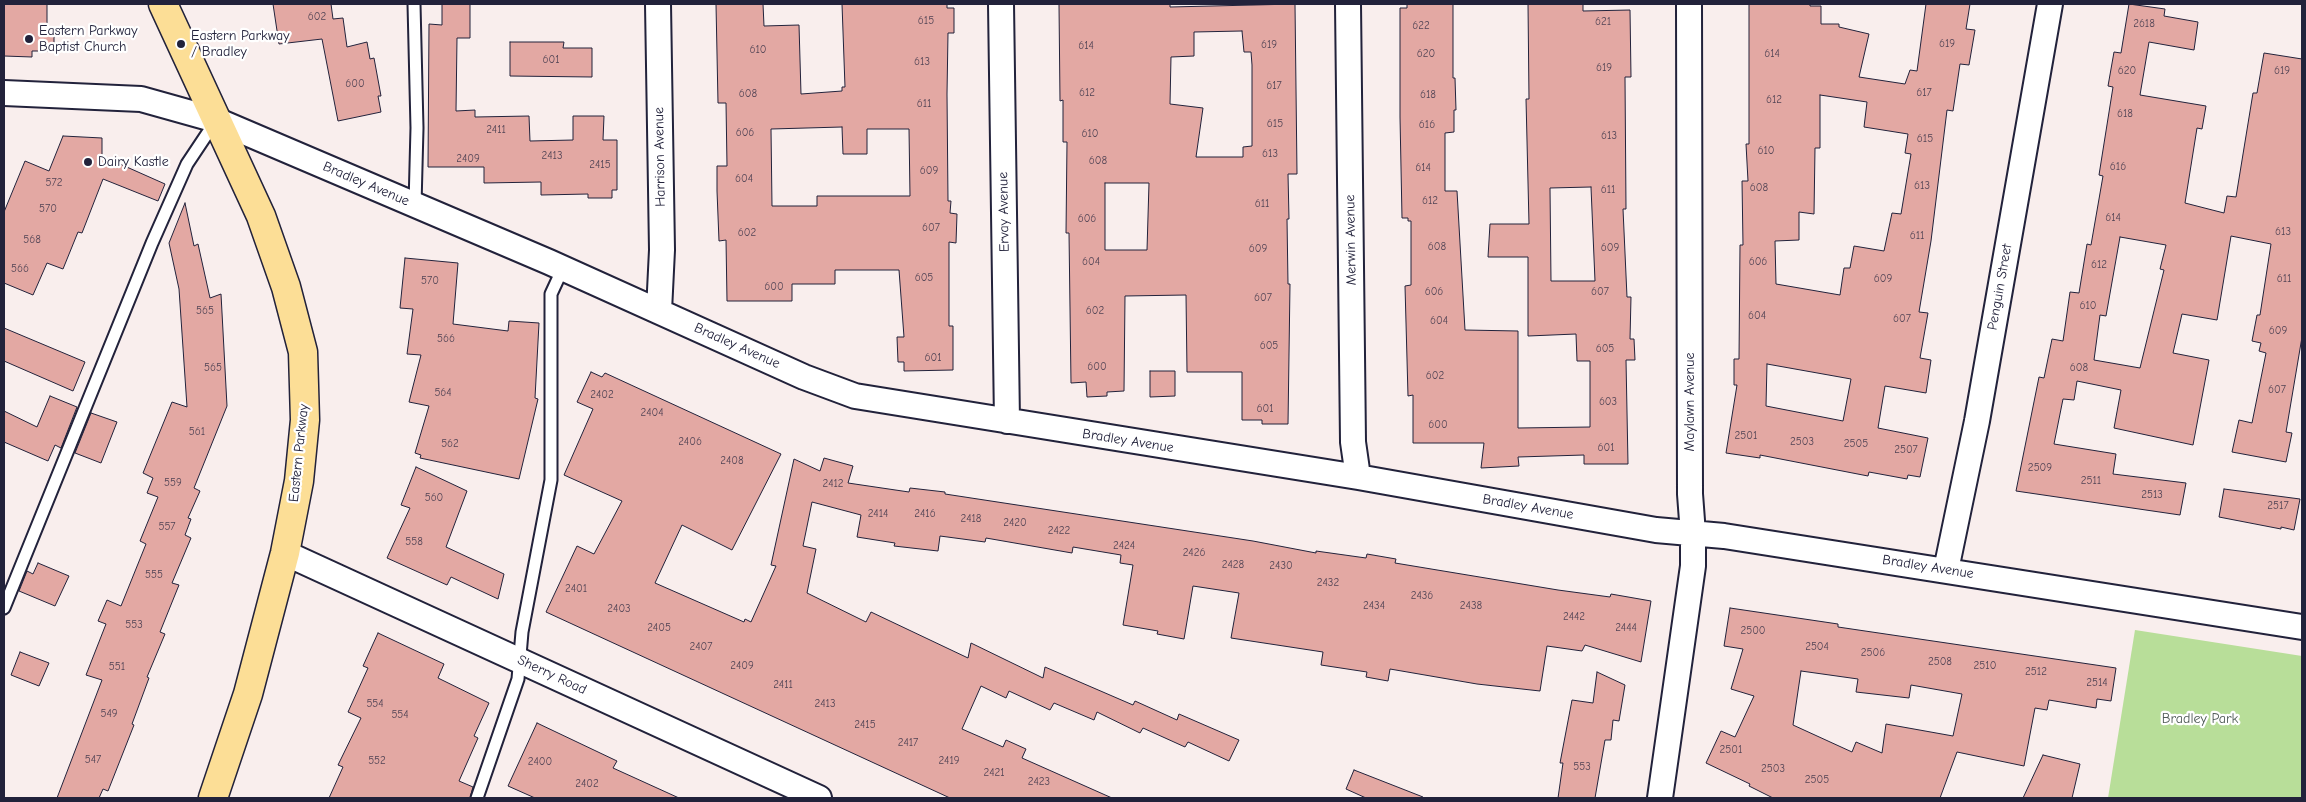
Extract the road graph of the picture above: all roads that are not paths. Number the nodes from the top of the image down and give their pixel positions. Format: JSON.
{"nodes":[{"id":1,"x":163,"y":4,"type":"edge"},
{"id":2,"x":414,"y":4,"type":"edge"},
{"id":3,"x":658,"y":4,"type":"edge"},
{"id":4,"x":1002,"y":4,"type":"edge"},
{"id":5,"x":1348,"y":4,"type":"edge"},
{"id":6,"x":1689,"y":4,"type":"edge"},
{"id":7,"x":2050,"y":4,"type":"edge"},
{"id":8,"x":4,"y":93,"type":"edge"},
{"id":9,"x":216,"y":120,"type":"junction"},
{"id":10,"x":415,"y":205,"type":"junction"},
{"id":11,"x":562,"y":268,"type":"junction"},
{"id":12,"x":659,"y":311,"type":"junction"},
{"id":13,"x":1007,"y":420,"type":"junction"},
{"id":14,"x":1358,"y":477,"type":"junction"},
{"id":15,"x":1693,"y":534,"type":"junction"},
{"id":16,"x":284,"y":552,"type":"junction"},
{"id":17,"x":1946,"y":570,"type":"junction"},
{"id":18,"x":4,"y":608,"type":"edge"},
{"id":19,"x":2302,"y":627,"type":"edge"},
{"id":20,"x":520,"y":660,"type":"junction"},
{"id":21,"x":213,"y":798,"type":"edge"},
{"id":22,"x":476,"y":798,"type":"edge"},
{"id":23,"x":819,"y":798,"type":"edge"},
{"id":24,"x":1660,"y":798,"type":"edge"}],
"edges":[{"from":1,"to":9,"type":"main road","name":"Eastern Parkway"},
{"from":2,"to":10,"type":"lane"},
{"from":3,"to":12,"type":"street","name":"Harrison Avenue"},
{"from":4,"to":13,"type":"street","name":"Ervay Avenue"},
{"from":5,"to":14,"type":"street","name":"Merwin Avenue"},
{"from":6,"to":15,"type":"street","name":"Maylawn Avenue"},
{"from":7,"to":17,"type":"street","name":"Penguin Street"},
{"from":8,"to":9,"type":"street","name":"Bradley Avenue"},
{"from":9,"to":10,"type":"street","name":"Bradley Avenue"},
{"from":9,"to":16,"type":"main road","name":"Eastern Parkway"},
{"from":9,"to":18,"type":"lane"},
{"from":10,"to":11,"type":"street","name":"Bradley Avenue"},
{"from":11,"to":12,"type":"street","name":"Bradley Avenue"},
{"from":11,"to":20,"type":"lane"},
{"from":12,"to":13,"type":"street","name":"Bradley Avenue"},
{"from":13,"to":14,"type":"street","name":"Bradley Avenue"},
{"from":14,"to":15,"type":"street","name":"Bradley Avenue"},
{"from":15,"to":17,"type":"street","name":"Bradley Avenue"},
{"from":15,"to":24,"type":"street","name":"Maylawn Avenue"},
{"from":16,"to":20,"type":"street","name":"Sherry Road"},
{"from":16,"to":21,"type":"main road","name":"Eastern Parkway"},
{"from":17,"to":19,"type":"street","name":"Bradley Avenue"},
{"from":20,"to":22,"type":"lane"},
{"from":20,"to":23,"type":"street","name":"Sherry Road"}]}
